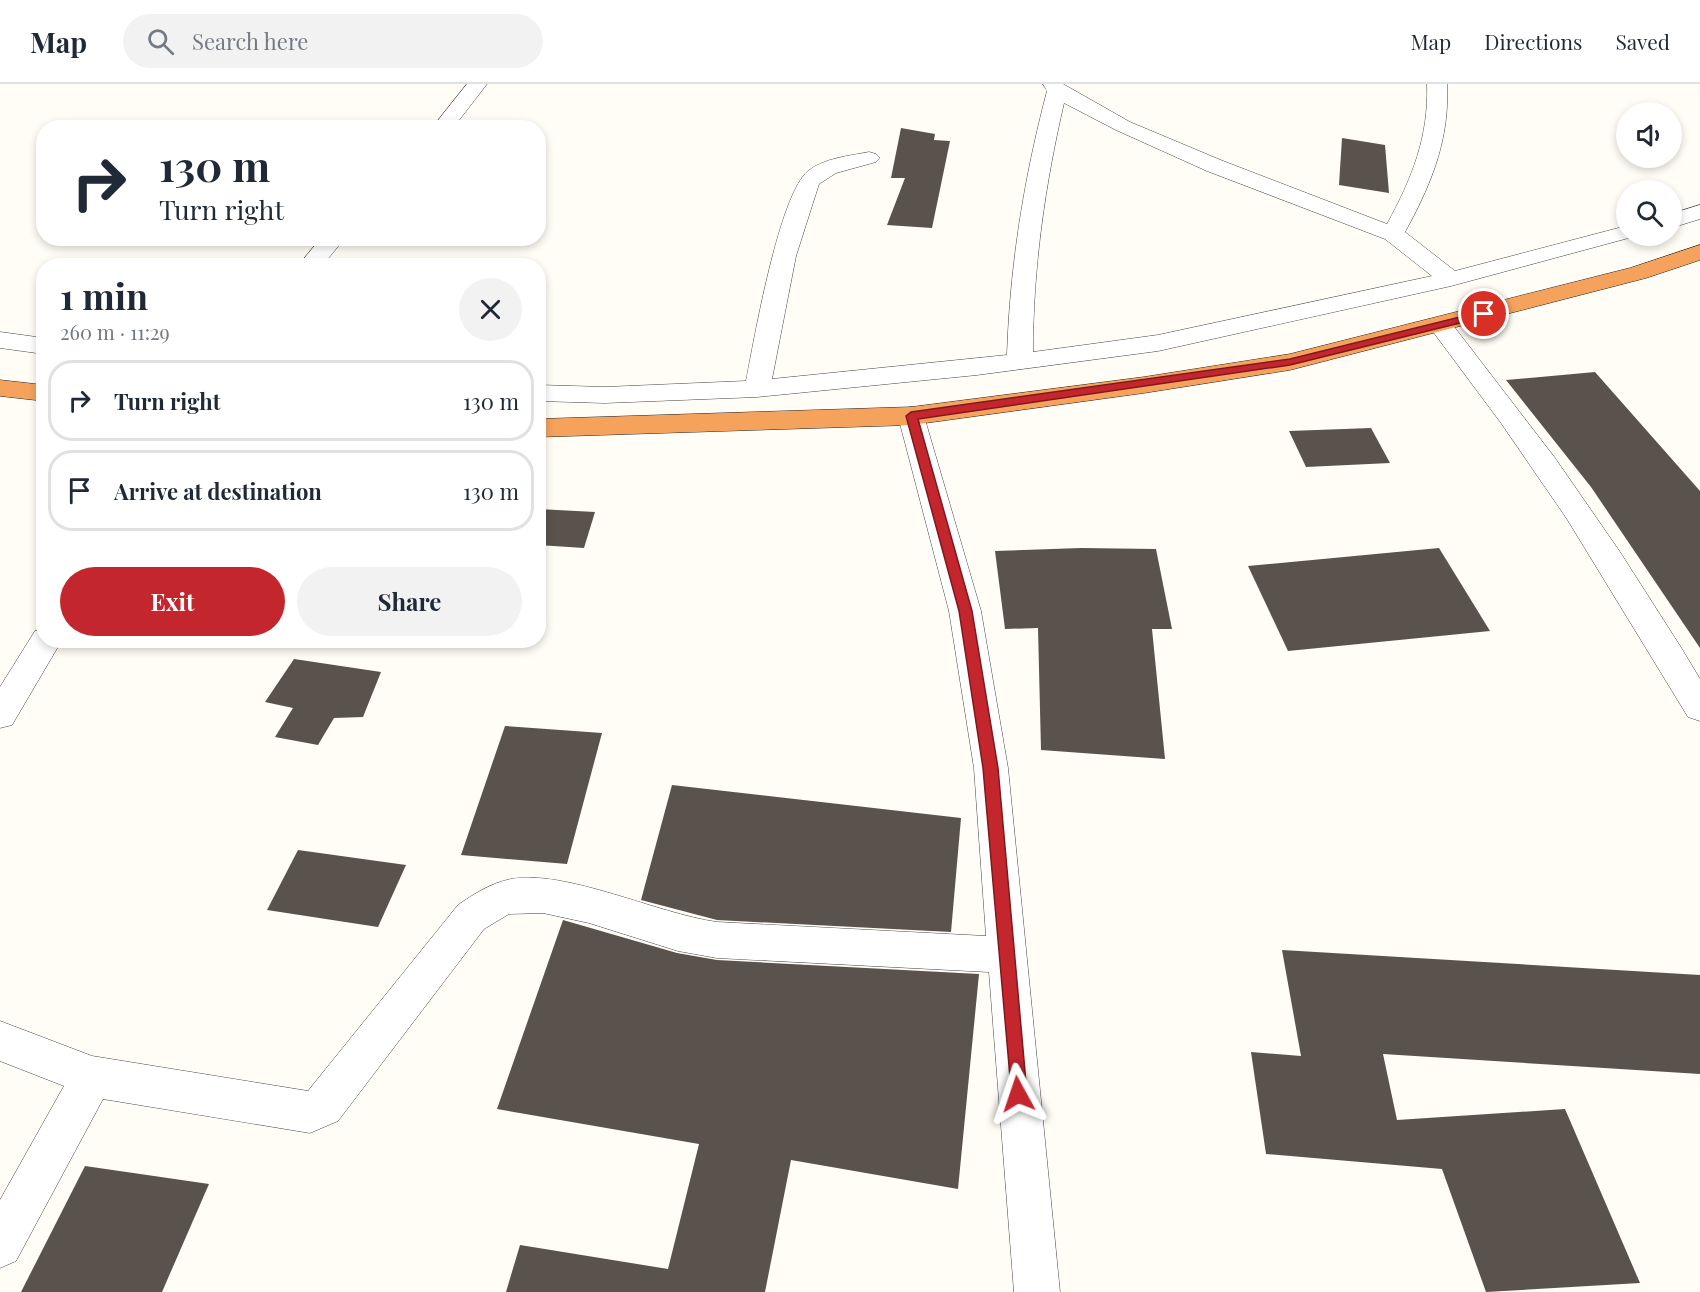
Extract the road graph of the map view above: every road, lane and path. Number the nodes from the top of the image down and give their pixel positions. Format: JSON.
{"nodes":[{"id":1,"x":477,"y":84,"type":"edge"},
{"id":2,"x":1437,"y":84,"type":"edge"},
{"id":3,"x":1055,"y":88,"type":"edge"},
{"id":4,"x":448,"y":120,"type":"edge"},
{"id":5,"x":869,"y":158,"type":"dead end"},
{"id":6,"x":1700,"y":212,"type":"edge"},
{"id":7,"x":1682,"y":217,"type":"edge"},
{"id":8,"x":1393,"y":234,"type":"junction"},
{"id":9,"x":1616,"y":236,"type":"edge"},
{"id":10,"x":327,"y":246,"type":"edge"},
{"id":11,"x":1700,"y":252,"type":"edge"},
{"id":12,"x":316,"y":258,"type":"edge"},
{"id":13,"x":1451,"y":279,"type":"junction"},
{"id":14,"x":1440,"y":325,"type":"junction"},
{"id":15,"x":0,"y":340,"type":"edge"},
{"id":16,"x":36,"y":345,"type":"edge"},
{"id":17,"x":1020,"y":361,"type":"junction"},
{"id":18,"x":0,"y":388,"type":"edge"},
{"id":19,"x":757,"y":389,"type":"junction"},
{"id":20,"x":36,"y":392,"type":"edge"},
{"id":21,"x":546,"y":393,"type":"edge"},
{"id":22,"x":911,"y":416,"type":"junction"},
{"id":23,"x":546,"y":428,"type":"edge"},
{"id":24,"x":41,"y":648,"type":"edge"},
{"id":25,"x":1700,"y":708,"type":"edge"},
{"id":26,"x":0,"y":715,"type":"edge"},
{"id":27,"x":1006,"y":955,"type":"junction"},
{"id":28,"x":0,"y":1041,"type":"edge"},
{"id":29,"x":92,"y":1077,"type":"junction"},
{"id":30,"x":0,"y":1245,"type":"edge"},
{"id":31,"x":1037,"y":1292,"type":"edge"}],
"edges":[{"from":1,"to":4,"type":"street"},
{"from":2,"to":8,"type":"street"},
{"from":3,"to":8,"type":"street"},
{"from":3,"to":17,"type":"street"},
{"from":5,"to":19,"type":"street"},
{"from":6,"to":7,"type":"street"},
{"from":8,"to":13,"type":"street"},
{"from":9,"to":13,"type":"street"},
{"from":10,"to":12,"type":"street"},
{"from":11,"to":14,"type":"highway"},
{"from":13,"to":17,"type":"street"},
{"from":14,"to":22,"type":"highway"},
{"from":14,"to":25,"type":"street"},
{"from":15,"to":16,"type":"street"},
{"from":17,"to":19,"type":"street"},
{"from":18,"to":20,"type":"highway"},
{"from":19,"to":21,"type":"street"},
{"from":22,"to":23,"type":"highway"},
{"from":22,"to":27,"type":"street"},
{"from":24,"to":26,"type":"street"},
{"from":27,"to":29,"type":"street"},
{"from":27,"to":31,"type":"street"},
{"from":28,"to":29,"type":"street"},
{"from":29,"to":30,"type":"street"}]}
